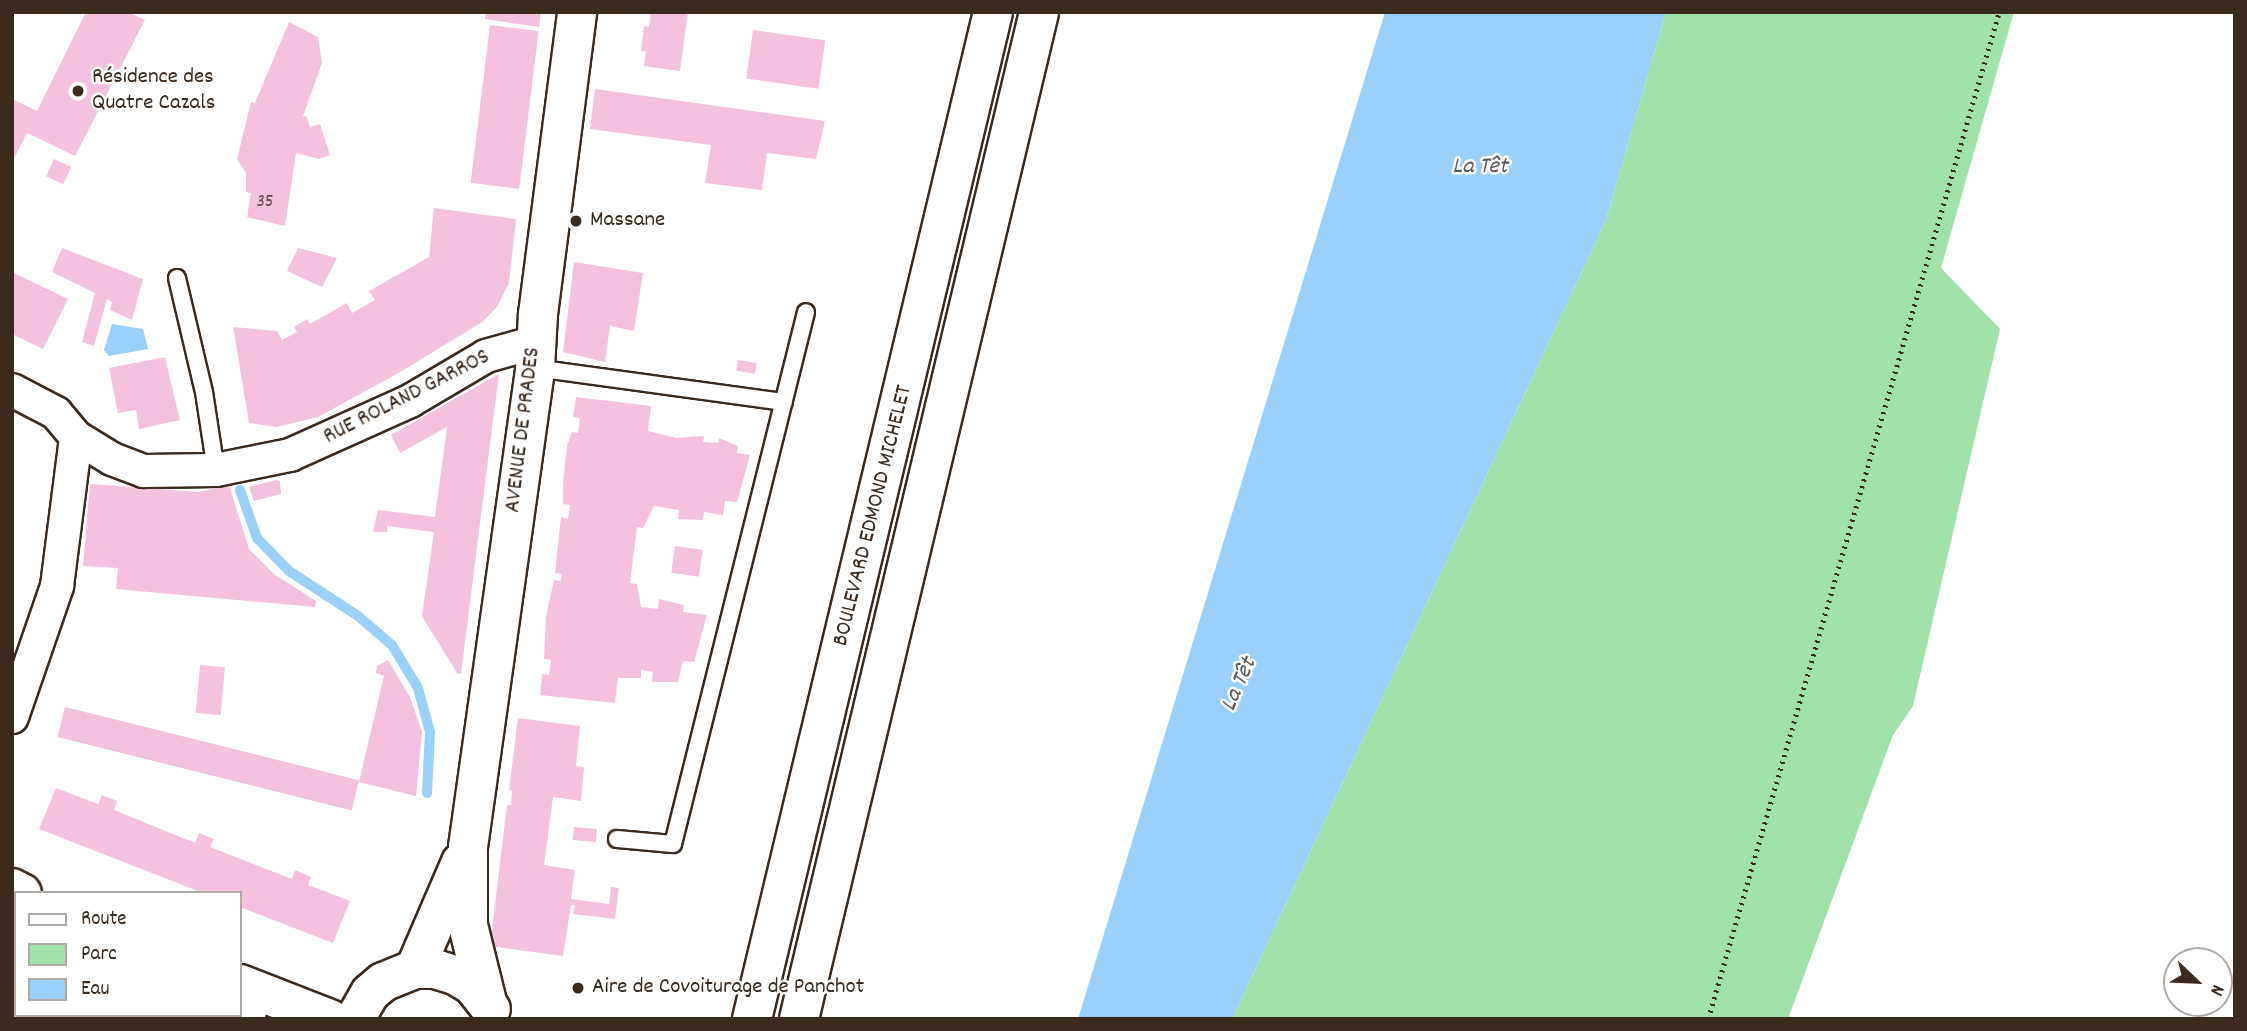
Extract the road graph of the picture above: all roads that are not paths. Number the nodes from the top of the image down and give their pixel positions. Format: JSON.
{"nodes":[{"id":1,"x":577,"y":12,"type":"edge"},
{"id":2,"x":993,"y":12,"type":"edge"},
{"id":3,"x":1039,"y":12,"type":"edge"},
{"id":4,"x":177,"y":278,"type":"dead end"},
{"id":5,"x":806,"y":312,"type":"dead end"},
{"id":6,"x":535,"y":355,"type":"junction"},
{"id":7,"x":12,"y":390,"type":"edge"},
{"id":8,"x":785,"y":402,"type":"junction"},
{"id":9,"x":76,"y":437,"type":"junction"},
{"id":10,"x":216,"y":470,"type":"junction"},
{"id":11,"x":12,"y":717,"type":"edge"},
{"id":12,"x":617,"y":839,"type":"dead end"},
{"id":13,"x":468,"y":847,"type":"junction"},
{"id":14,"x":415,"y":969,"type":"junction"},
{"id":15,"x":248,"y":998,"type":"edge"},
{"id":16,"x":491,"y":1010,"type":"edge"},
{"id":17,"x":330,"y":1019,"type":"edge"},
{"id":18,"x":355,"y":1019,"type":"edge"},
{"id":19,"x":752,"y":1019,"type":"edge"},
{"id":20,"x":799,"y":1019,"type":"edge"}],
"edges":[{"from":1,"to":6,"type":"main road","name":"AVENUE DE PRADES"},
{"from":2,"to":19,"type":"main road","name":"BOULEVARD EDMOND MICHELET"},
{"from":3,"to":20,"type":"main road","name":"BOULEVARD EDMOND MICHELET"},
{"from":4,"to":10,"type":"lane"},
{"from":5,"to":8,"type":"lane"},
{"from":6,"to":8,"type":"lane"},
{"from":6,"to":10,"type":"street","name":"RUE ROLAND GARROS"},
{"from":6,"to":13,"type":"main road","name":"AVENUE DE PRADES"},
{"from":7,"to":9,"type":"street","name":"RUE ROLAND GARROS"},
{"from":8,"to":12,"type":"lane"},
{"from":9,"to":10,"type":"street","name":"RUE ROLAND GARROS"},
{"from":9,"to":11,"type":"street"},
{"from":13,"to":14,"type":"main road","name":"AVENUE DE PRADES"},
{"from":13,"to":16,"type":"main road","name":"AVENUE DE PRADES"},
{"from":14,"to":16,"type":"main road"},
{"from":14,"to":18,"type":"main road"},
{"from":15,"to":17,"type":"main road"}]}
